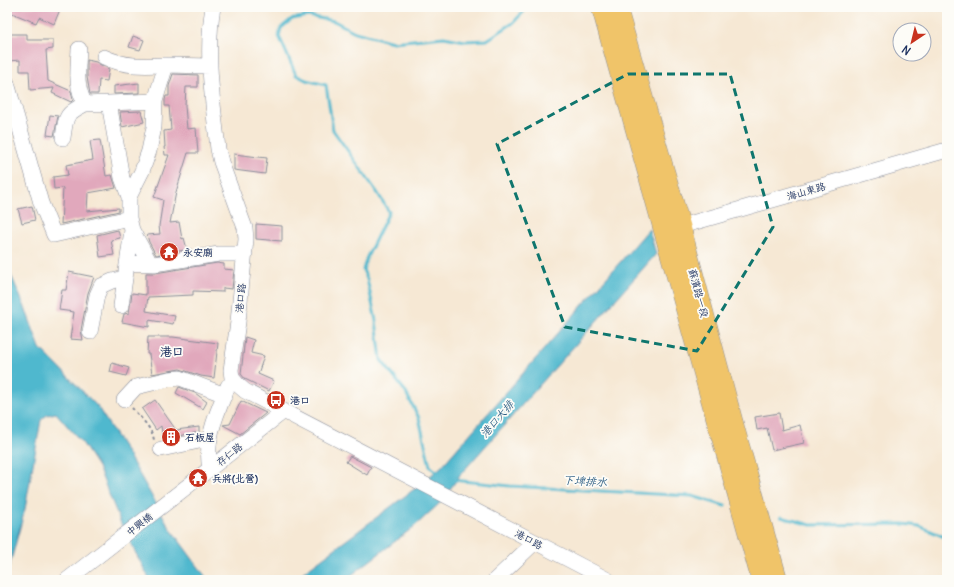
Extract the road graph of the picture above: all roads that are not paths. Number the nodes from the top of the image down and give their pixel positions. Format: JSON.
{"nodes":[{"id":1,"x":213,"y":7,"type":"edge"},
{"id":2,"x":601,"y":7,"type":"edge"},
{"id":3,"x":617,"y":7,"type":"edge"},
{"id":4,"x":79,"y":49,"type":"dead end"},
{"id":5,"x":104,"y":57,"type":"dead end"},
{"id":6,"x":166,"y":65,"type":"junction"},
{"id":7,"x":210,"y":66,"type":"junction"},
{"id":8,"x":7,"y":82,"type":"edge"},
{"id":9,"x":155,"y":101,"type":"junction"},
{"id":10,"x":109,"y":103,"type":"junction"},
{"id":11,"x":85,"y":104,"type":"junction"},
{"id":12,"x":63,"y":138,"type":"dead end"},
{"id":13,"x":947,"y":150,"type":"edge"},
{"id":14,"x":129,"y":197,"type":"junction"},
{"id":15,"x":130,"y":224,"type":"junction"},
{"id":16,"x":672,"y":228,"type":"junction"},
{"id":17,"x":245,"y":254,"type":"junction"},
{"id":18,"x":150,"y":262,"type":"junction"},
{"id":19,"x":127,"y":263,"type":"junction"},
{"id":20,"x":125,"y":278,"type":"junction"},
{"id":21,"x":120,"y":306,"type":"dead end"},
{"id":22,"x":90,"y":332,"type":"dead end"},
{"id":23,"x":232,"y":378,"type":"junction"},
{"id":24,"x":225,"y":395,"type":"junction"},
{"id":25,"x":124,"y":400,"type":"road end"},
{"id":26,"x":284,"y":411,"type":"junction"},
{"id":27,"x":729,"y":439,"type":"junction"},
{"id":28,"x":209,"y":440,"type":"junction"},
{"id":29,"x":161,"y":449,"type":"road end"},
{"id":30,"x":209,"y":465,"type":"junction"},
{"id":31,"x":156,"y":511,"type":"joint"},
{"id":32,"x":535,"y":542,"type":"junction"},
{"id":33,"x":67,"y":580,"type":"edge"},
{"id":34,"x":495,"y":580,"type":"edge"},
{"id":35,"x":608,"y":580,"type":"edge"},
{"id":36,"x":760,"y":580,"type":"edge"},
{"id":37,"x":778,"y":580,"type":"edge"}],
"edges":[{"from":1,"to":7,"type":"street","name":"港口路"},
{"from":2,"to":16,"type":"main road","name":"蘇濱路一段"},
{"from":3,"to":16,"type":"main road","name":"蘇濱路一段"},
{"from":4,"to":11,"type":"street"},
{"from":5,"to":6,"type":"street"},
{"from":6,"to":7,"type":"street"},
{"from":6,"to":9,"type":"street"},
{"from":7,"to":17,"type":"street","name":"港口路"},
{"from":8,"to":15,"type":"street"},
{"from":9,"to":10,"type":"street"},
{"from":9,"to":14,"type":"street"},
{"from":10,"to":11,"type":"street"},
{"from":10,"to":14,"type":"street"},
{"from":11,"to":12,"type":"street"},
{"from":13,"to":16,"type":"street","name":"海山東路"},
{"from":14,"to":15,"type":"street"},
{"from":15,"to":18,"type":"street"},
{"from":15,"to":19,"type":"street"},
{"from":16,"to":27,"type":"main road","name":"蘇濱路一段"},
{"from":17,"to":18,"type":"street"},
{"from":17,"to":23,"type":"street","name":"港口路"},
{"from":18,"to":19,"type":"street"},
{"from":19,"to":20,"type":"street"},
{"from":20,"to":21,"type":"street"},
{"from":20,"to":22,"type":"street"},
{"from":23,"to":24,"type":"street"},
{"from":23,"to":26,"type":"street"},
{"from":24,"to":25,"type":"street"},
{"from":24,"to":28,"type":"street"},
{"from":26,"to":30,"type":"street","name":"存仁路"},
{"from":26,"to":32,"type":"street","name":"港口路"},
{"from":27,"to":36,"type":"main road","name":"蘇濱路一段"},
{"from":27,"to":37,"type":"main road","name":"蘇濱路一段"},
{"from":28,"to":29,"type":"street"},
{"from":28,"to":30,"type":"street"},
{"from":30,"to":31,"type":"street","name":"存仁路"},
{"from":31,"to":33,"type":"street","name":"中興橋"},
{"from":32,"to":34,"type":"street"},
{"from":32,"to":35,"type":"street","name":"港口路"}]}
